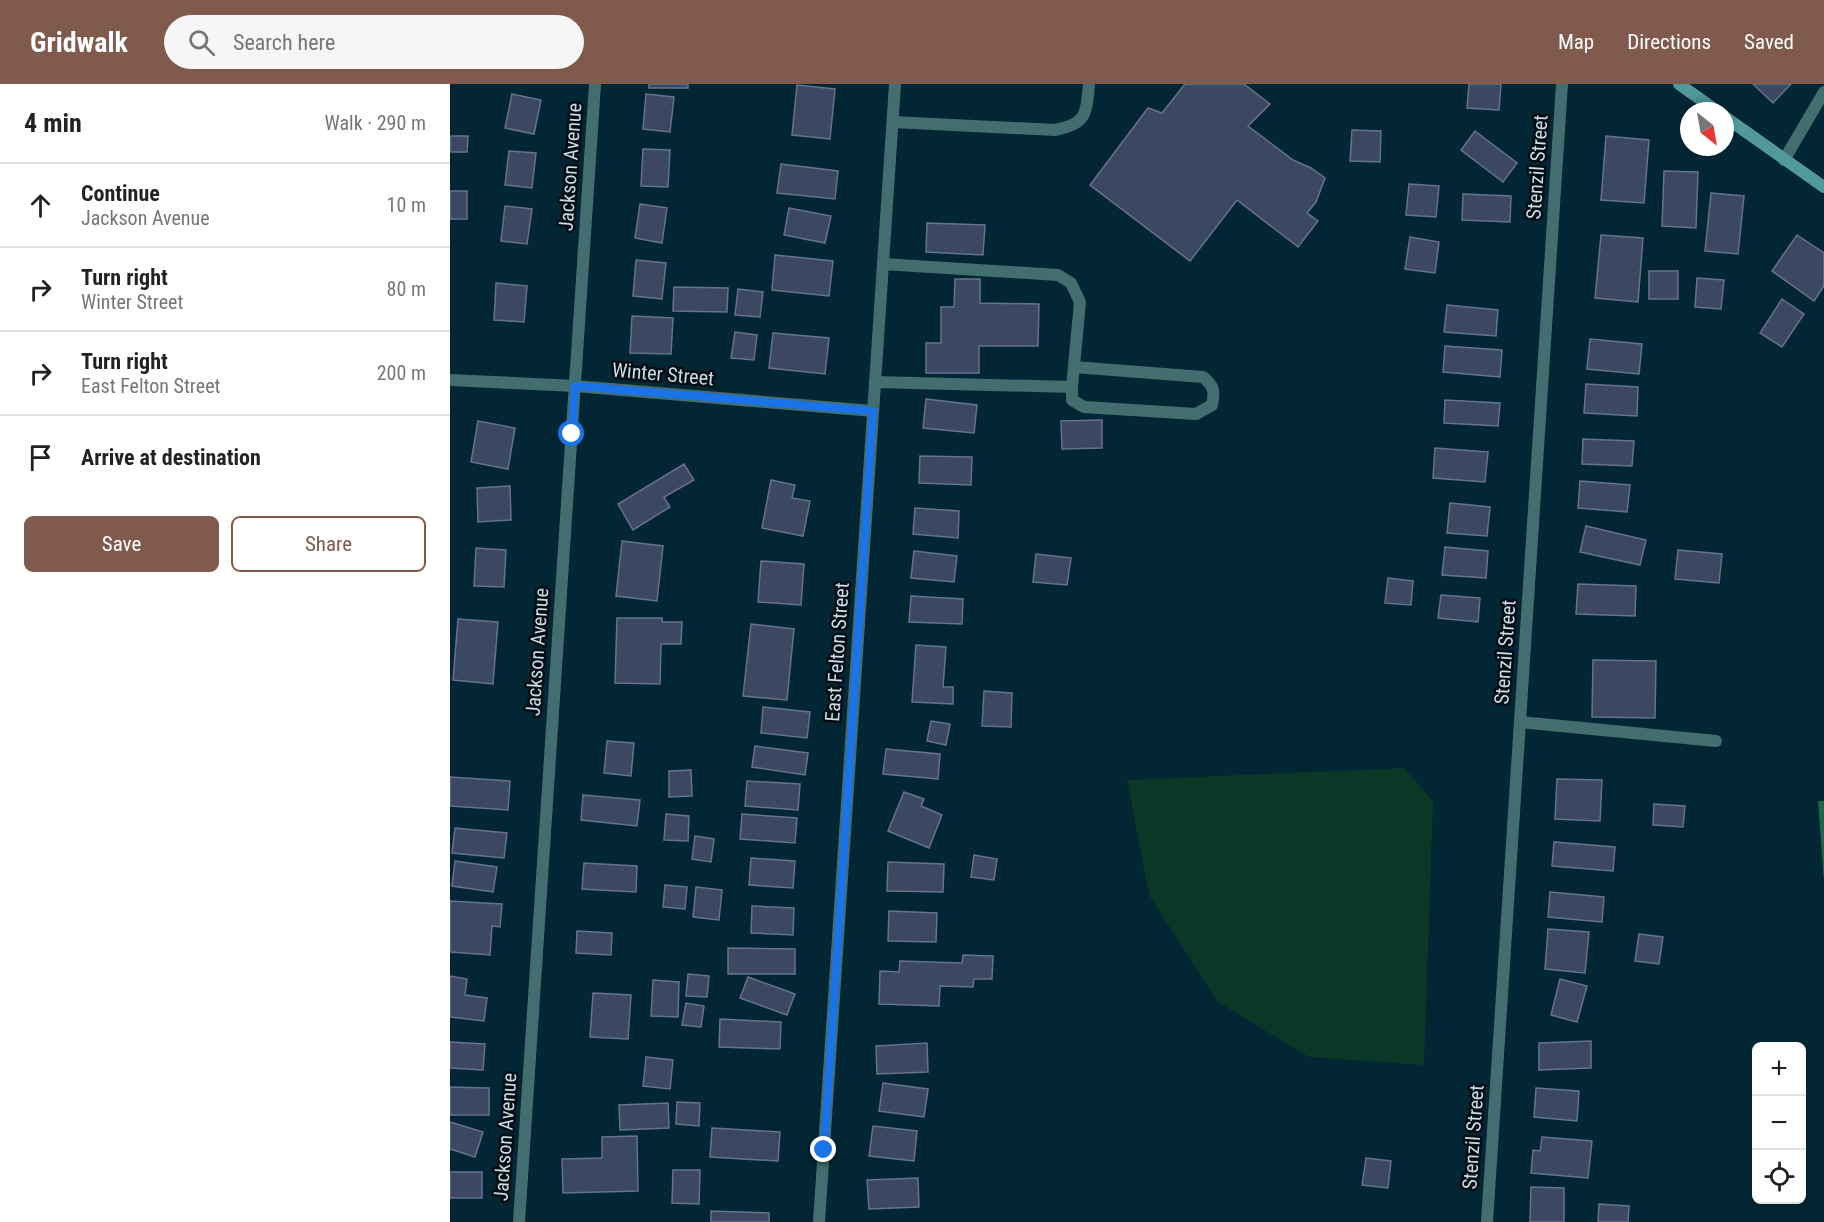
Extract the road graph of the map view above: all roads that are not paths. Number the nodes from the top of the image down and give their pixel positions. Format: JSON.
{"nodes":[{"id":1,"x":595,"y":84,"type":"edge"},
{"id":2,"x":895,"y":84,"type":"edge"},
{"id":3,"x":1089,"y":84,"type":"edge"},
{"id":4,"x":1562,"y":84,"type":"edge"},
{"id":5,"x":1680,"y":84,"type":"edge"},
{"id":6,"x":1824,"y":92,"type":"edge"},
{"id":7,"x":1704,"y":102,"type":"edge"},
{"id":8,"x":893,"y":122,"type":"junction"},
{"id":9,"x":1734,"y":124,"type":"edge"},
{"id":10,"x":1784,"y":160,"type":"junction"},
{"id":11,"x":1824,"y":187,"type":"edge"},
{"id":12,"x":883,"y":264,"type":"junction"},
{"id":13,"x":1074,"y":367,"type":"junction"},
{"id":14,"x":450,"y":380,"type":"edge"},
{"id":15,"x":875,"y":382,"type":"junction"},
{"id":16,"x":575,"y":386,"type":"junction"},
{"id":17,"x":1072,"y":387,"type":"junction"},
{"id":18,"x":873,"y":411,"type":"junction"},
{"id":19,"x":1520,"y":722,"type":"junction"},
{"id":20,"x":1716,"y":741,"type":"dead end"},
{"id":21,"x":519,"y":1222,"type":"edge"},
{"id":22,"x":819,"y":1222,"type":"edge"},
{"id":23,"x":1487,"y":1222,"type":"edge"}],
"edges":[{"from":1,"to":16,"type":"street","name":"Jackson Avenue"},
{"from":2,"to":8,"type":"street","name":"East Felton Street"},
{"from":3,"to":8,"type":"street"},
{"from":4,"to":19,"type":"street","name":"Stenzil Street"},
{"from":5,"to":7,"type":"main road"},
{"from":6,"to":10,"type":"street"},
{"from":8,"to":12,"type":"street","name":"East Felton Street"},
{"from":9,"to":10,"type":"main road"},
{"from":10,"to":11,"type":"main road"},
{"from":12,"to":13,"type":"street"},
{"from":12,"to":15,"type":"street","name":"East Felton Street"},
{"from":13,"to":17,"type":"street"},
{"from":13,"to":17,"type":"street"},
{"from":14,"to":16,"type":"street","name":"Winter Street"},
{"from":15,"to":17,"type":"street"},
{"from":15,"to":18,"type":"street","name":"East Felton Street"},
{"from":16,"to":18,"type":"street","name":"Winter Street"},
{"from":16,"to":21,"type":"street","name":"Jackson Avenue"},
{"from":18,"to":22,"type":"street","name":"East Felton Street"},
{"from":19,"to":20,"type":"street"},
{"from":19,"to":23,"type":"street","name":"Stenzil Street"}]}
